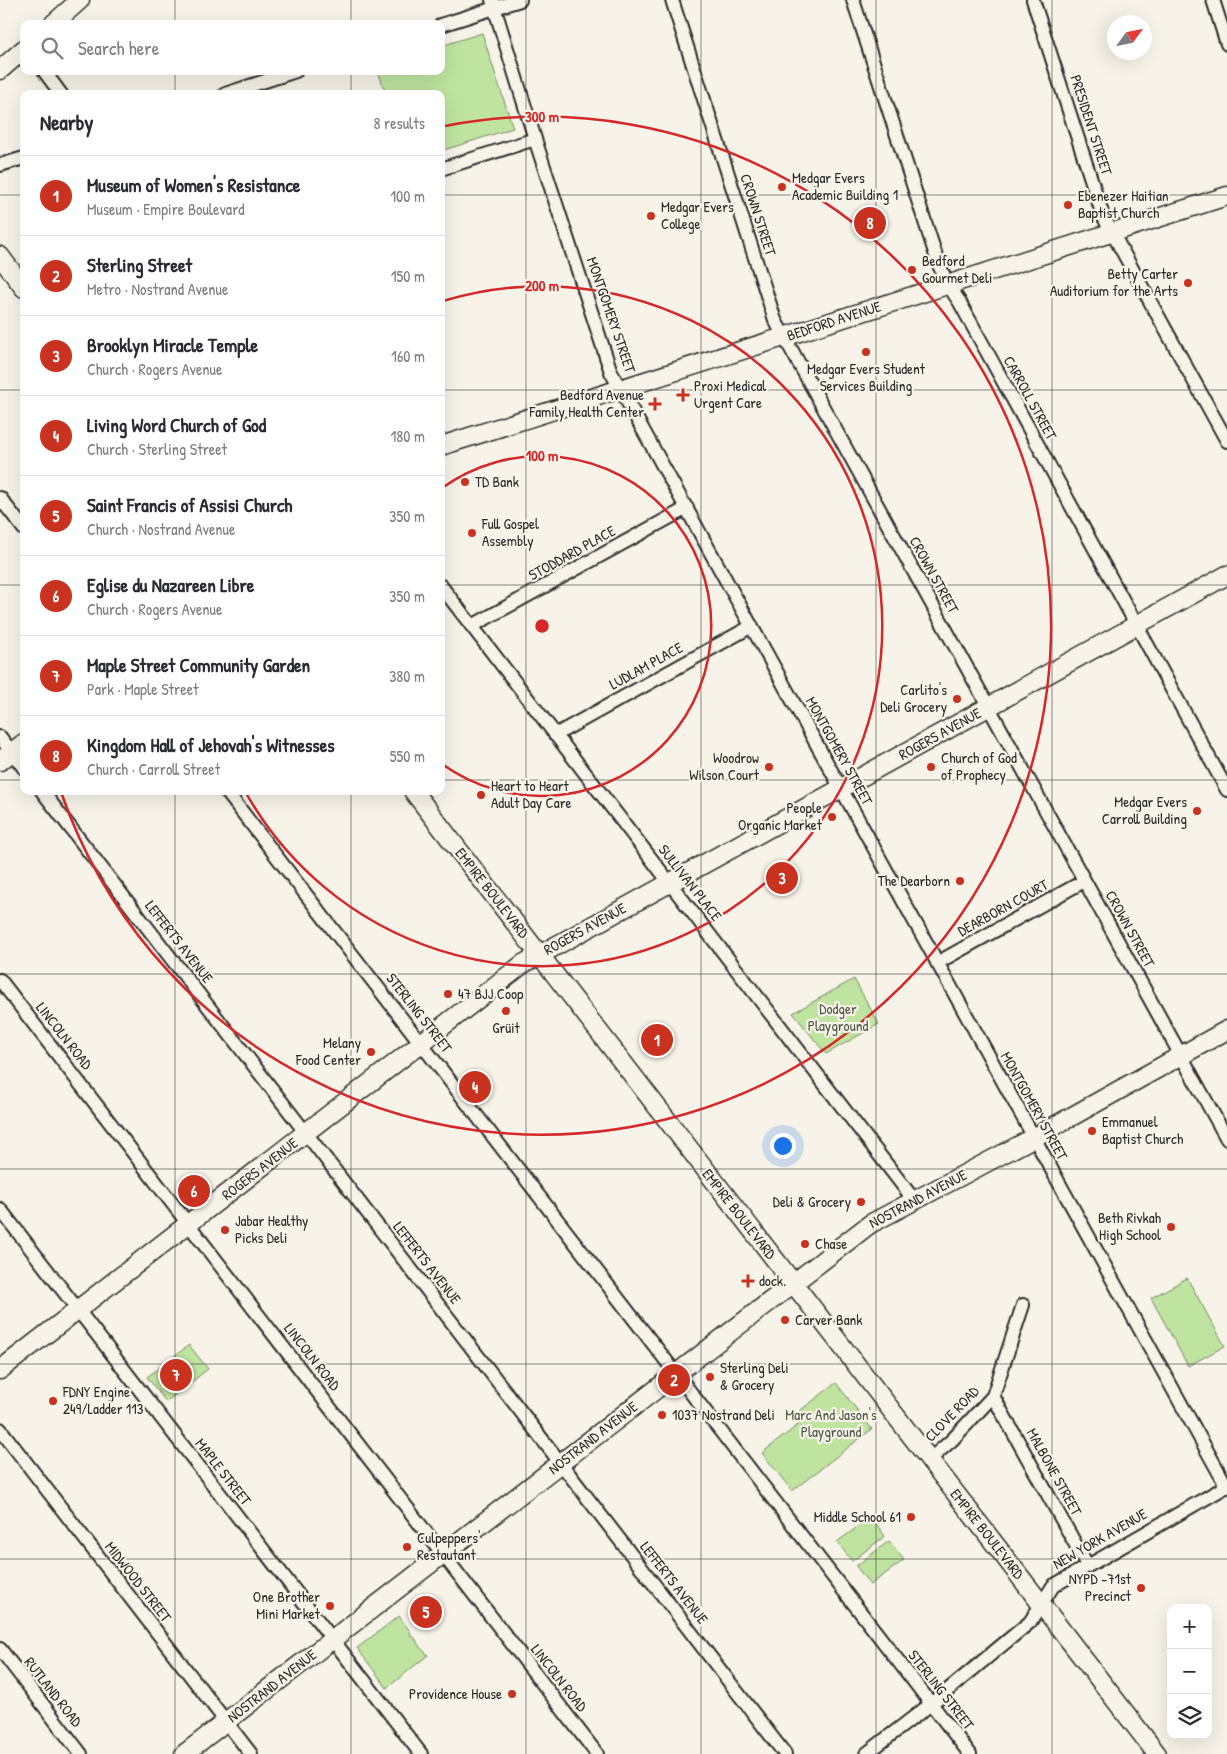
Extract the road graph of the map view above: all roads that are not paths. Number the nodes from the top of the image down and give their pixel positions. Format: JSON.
{"nodes":[{"id":1,"x":80,"y":0,"type":"edge"},
{"id":2,"x":520,"y":0,"type":"edge"},
{"id":3,"x":672,"y":0,"type":"edge"},
{"id":4,"x":853,"y":0,"type":"edge"},
{"id":5,"x":1033,"y":0,"type":"edge"},
{"id":6,"x":1213,"y":0,"type":"edge"},
{"id":7,"x":493,"y":4,"type":"edge"},
{"id":8,"x":58,"y":20,"type":"edge"},
{"id":9,"x":445,"y":23,"type":"edge"},
{"id":10,"x":1227,"y":44,"type":"edge"},
{"id":11,"x":20,"y":52,"type":"edge"},
{"id":12,"x":0,"y":70,"type":"edge"},
{"id":13,"x":47,"y":75,"type":"edge"},
{"id":14,"x":284,"y":75,"type":"edge"},
{"id":15,"x":58,"y":90,"type":"edge"},
{"id":16,"x":237,"y":90,"type":"edge"},
{"id":17,"x":535,"y":139,"type":"junction"},
{"id":18,"x":20,"y":159,"type":"edge"},
{"id":19,"x":0,"y":165,"type":"edge"},
{"id":20,"x":445,"y":168,"type":"edge"},
{"id":21,"x":1227,"y":196,"type":"edge"},
{"id":22,"x":1112,"y":232,"type":"junction"},
{"id":23,"x":0,"y":256,"type":"edge"},
{"id":24,"x":20,"y":283,"type":"edge"},
{"id":25,"x":948,"y":285,"type":"junction"},
{"id":26,"x":784,"y":337,"type":"junction"},
{"id":27,"x":620,"y":389,"type":"junction"},
{"id":28,"x":1227,"y":441,"type":"edge"},
{"id":29,"x":445,"y":445,"type":"edge"},
{"id":30,"x":0,"y":498,"type":"edge"},
{"id":31,"x":687,"y":508,"type":"junction"},
{"id":32,"x":20,"y":524,"type":"edge"},
{"id":33,"x":1227,"y":575,"type":"edge"},
{"id":34,"x":445,"y":591,"type":"edge"},
{"id":35,"x":1136,"y":625,"type":"junction"},
{"id":36,"x":472,"y":626,"type":"junction"},
{"id":37,"x":752,"y":626,"type":"junction"},
{"id":38,"x":988,"y":707,"type":"junction"},
{"id":39,"x":555,"y":735,"type":"junction"},
{"id":40,"x":0,"y":737,"type":"edge"},
{"id":41,"x":12,"y":752,"type":"edge"},
{"id":42,"x":20,"y":763,"type":"edge"},
{"id":43,"x":841,"y":788,"type":"junction"},
{"id":44,"x":1227,"y":790,"type":"edge"},
{"id":45,"x":45,"y":795,"type":"edge"},
{"id":46,"x":229,"y":795,"type":"edge"},
{"id":47,"x":416,"y":795,"type":"edge"},
{"id":48,"x":1084,"y":881,"type":"junction"},
{"id":49,"x":670,"y":883,"type":"junction"},
{"id":50,"x":539,"y":954,"type":"junction"},
{"id":51,"x":937,"y":963,"type":"junction"},
{"id":52,"x":0,"y":980,"type":"edge"},
{"id":53,"x":1227,"y":1030,"type":"edge"},
{"id":54,"x":422,"y":1044,"type":"junction"},
{"id":55,"x":1181,"y":1056,"type":"junction"},
{"id":56,"x":306,"y":1134,"type":"junction"},
{"id":57,"x":1033,"y":1138,"type":"junction"},
{"id":58,"x":1227,"y":1139,"type":"edge"},
{"id":59,"x":914,"y":1200,"type":"junction"},
{"id":60,"x":0,"y":1209,"type":"edge"},
{"id":61,"x":189,"y":1224,"type":"junction"},
{"id":62,"x":793,"y":1284,"type":"junction"},
{"id":63,"x":1023,"y":1305,"type":"dead end"},
{"id":64,"x":78,"y":1310,"type":"junction"},
{"id":65,"x":0,"y":1370,"type":"edge"},
{"id":66,"x":676,"y":1374,"type":"junction"},
{"id":67,"x":993,"y":1396,"type":"junction"},
{"id":68,"x":0,"y":1429,"type":"edge"},
{"id":69,"x":929,"y":1460,"type":"junction"},
{"id":70,"x":561,"y":1463,"type":"junction"},
{"id":71,"x":1227,"y":1486,"type":"edge"},
{"id":72,"x":443,"y":1554,"type":"junction"},
{"id":73,"x":1087,"y":1565,"type":"junction"},
{"id":74,"x":1041,"y":1604,"type":"junction"},
{"id":75,"x":332,"y":1640,"type":"junction"},
{"id":76,"x":0,"y":1649,"type":"edge"},
{"id":77,"x":932,"y":1704,"type":"junction"},
{"id":78,"x":226,"y":1722,"type":"junction"},
{"id":79,"x":81,"y":1754,"type":"edge"},
{"id":80,"x":184,"y":1754,"type":"edge"},
{"id":81,"x":251,"y":1754,"type":"edge"},
{"id":82,"x":421,"y":1754,"type":"edge"},
{"id":83,"x":598,"y":1754,"type":"edge"},
{"id":84,"x":785,"y":1754,"type":"edge"},
{"id":85,"x":866,"y":1754,"type":"edge"},
{"id":86,"x":970,"y":1754,"type":"edge"},
{"id":87,"x":1157,"y":1754,"type":"edge"}],
"edges":[{"from":1,"to":8,"type":"main road"},
{"from":2,"to":7,"type":"street"},
{"from":3,"to":26,"type":"street","name":"CROWN STREET"},
{"from":4,"to":25,"type":"street","name":"CARROLL STREET"},
{"from":5,"to":22,"type":"street","name":"PRESIDENT STREET"},
{"from":6,"to":10,"type":"street"},
{"from":7,"to":9,"type":"street"},
{"from":7,"to":17,"type":"street","name":"MONTGOMERY STREET"},
{"from":11,"to":12,"type":"main road"},
{"from":13,"to":15,"type":"street"},
{"from":14,"to":16,"type":"street"},
{"from":17,"to":20,"type":"street"},
{"from":17,"to":27,"type":"street","name":"MONTGOMERY STREET"},
{"from":18,"to":19,"type":"street"},
{"from":21,"to":22,"type":"main road","name":"BEDFORD AVENUE"},
{"from":22,"to":25,"type":"main road","name":"BEDFORD AVENUE"},
{"from":22,"to":28,"type":"street","name":"PRESIDENT STREET"},
{"from":23,"to":24,"type":"main road"},
{"from":25,"to":26,"type":"main road","name":"BEDFORD AVENUE"},
{"from":25,"to":35,"type":"street","name":"CARROLL STREET"},
{"from":26,"to":27,"type":"main road","name":"BEDFORD AVENUE"},
{"from":26,"to":38,"type":"street","name":"CROWN STREET"},
{"from":27,"to":29,"type":"main road","name":"BEDFORD AVENUE"},
{"from":27,"to":31,"type":"street","name":"MONTGOMERY STREET"},
{"from":30,"to":32,"type":"street"},
{"from":31,"to":36,"type":"street","name":"STODDARD PLACE"},
{"from":31,"to":37,"type":"street","name":"MONTGOMERY STREET"},
{"from":33,"to":35,"type":"main road","name":"ROGERS AVENUE"},
{"from":34,"to":36,"type":"street","name":"SULLIVAN PLACE"},
{"from":35,"to":38,"type":"main road","name":"ROGERS AVENUE"},
{"from":35,"to":44,"type":"street","name":"CARROLL STREET"},
{"from":36,"to":39,"type":"street","name":"SULLIVAN PLACE"},
{"from":37,"to":39,"type":"street","name":"LUDLAM PLACE"},
{"from":37,"to":43,"type":"street","name":"MONTGOMERY STREET"},
{"from":38,"to":43,"type":"main road","name":"ROGERS AVENUE"},
{"from":38,"to":48,"type":"street","name":"CROWN STREET"},
{"from":39,"to":49,"type":"street","name":"SULLIVAN PLACE"},
{"from":40,"to":41,"type":"street"},
{"from":41,"to":42,"type":"street"},
{"from":43,"to":49,"type":"main road","name":"ROGERS AVENUE"},
{"from":43,"to":51,"type":"street","name":"MONTGOMERY STREET"},
{"from":45,"to":56,"type":"street","name":"LEFFERTS AVENUE"},
{"from":46,"to":54,"type":"street","name":"STERLING STREET"},
{"from":47,"to":50,"type":"main road","name":"EMPIRE BOULEVARD"},
{"from":48,"to":51,"type":"street","name":"DEARBORN COURT"},
{"from":48,"to":55,"type":"street","name":"CROWN STREET"},
{"from":49,"to":50,"type":"main road","name":"ROGERS AVENUE"},
{"from":49,"to":59,"type":"street","name":"SULLIVAN PLACE"},
{"from":50,"to":54,"type":"main road","name":"ROGERS AVENUE"},
{"from":50,"to":62,"type":"main road","name":"EMPIRE BOULEVARD"},
{"from":51,"to":57,"type":"street","name":"MONTGOMERY STREET"},
{"from":52,"to":61,"type":"street","name":"LINCOLN ROAD"},
{"from":53,"to":55,"type":"main road","name":"NOSTRAND AVENUE"},
{"from":54,"to":56,"type":"main road","name":"ROGERS AVENUE"},
{"from":54,"to":66,"type":"street","name":"STERLING STREET"},
{"from":55,"to":57,"type":"main road","name":"NOSTRAND AVENUE"},
{"from":55,"to":58,"type":"street","name":"CROWN STREET"},
{"from":56,"to":61,"type":"main road","name":"ROGERS AVENUE"},
{"from":56,"to":70,"type":"street","name":"LEFFERTS AVENUE"},
{"from":57,"to":59,"type":"main road","name":"NOSTRAND AVENUE"},
{"from":57,"to":71,"type":"street","name":"MONTGOMERY STREET"},
{"from":59,"to":62,"type":"main road","name":"NOSTRAND AVENUE"},
{"from":60,"to":64,"type":"street","name":"MAPLE STREET"},
{"from":61,"to":64,"type":"main road","name":"ROGERS AVENUE"},
{"from":61,"to":72,"type":"street","name":"LINCOLN ROAD"},
{"from":62,"to":66,"type":"main road","name":"NOSTRAND AVENUE"},
{"from":62,"to":69,"type":"main road","name":"EMPIRE BOULEVARD"},
{"from":63,"to":67,"type":"street","name":"CLOVE ROAD"},
{"from":64,"to":65,"type":"main road","name":"ROGERS AVENUE"},
{"from":64,"to":75,"type":"street","name":"MAPLE STREET"},
{"from":66,"to":70,"type":"main road","name":"NOSTRAND AVENUE"},
{"from":66,"to":77,"type":"street","name":"STERLING STREET"},
{"from":67,"to":69,"type":"street","name":"CLOVE ROAD"},
{"from":67,"to":73,"type":"street","name":"MALBONE STREET"},
{"from":68,"to":78,"type":"street","name":"MIDWOOD STREET"},
{"from":69,"to":74,"type":"main road","name":"EMPIRE BOULEVARD"},
{"from":70,"to":72,"type":"main road","name":"NOSTRAND AVENUE"},
{"from":70,"to":84,"type":"street","name":"LEFFERTS AVENUE"},
{"from":71,"to":73,"type":"street","name":"NEW YORK AVENUE"},
{"from":72,"to":75,"type":"main road","name":"NOSTRAND AVENUE"},
{"from":72,"to":83,"type":"street","name":"LINCOLN ROAD"},
{"from":73,"to":74,"type":"street","name":"NEW YORK AVENUE"},
{"from":74,"to":77,"type":"street","name":"NEW YORK AVENUE"},
{"from":74,"to":87,"type":"main road","name":"EMPIRE BOULEVARD"},
{"from":75,"to":78,"type":"main road","name":"NOSTRAND AVENUE"},
{"from":75,"to":82,"type":"street","name":"MAPLE STREET"},
{"from":76,"to":79,"type":"street","name":"RUTLAND ROAD"},
{"from":77,"to":85,"type":"street","name":"NEW YORK AVENUE"},
{"from":77,"to":86,"type":"street","name":"STERLING STREET"},
{"from":78,"to":80,"type":"main road","name":"NOSTRAND AVENUE"},
{"from":78,"to":81,"type":"street","name":"MIDWOOD STREET"}]}
